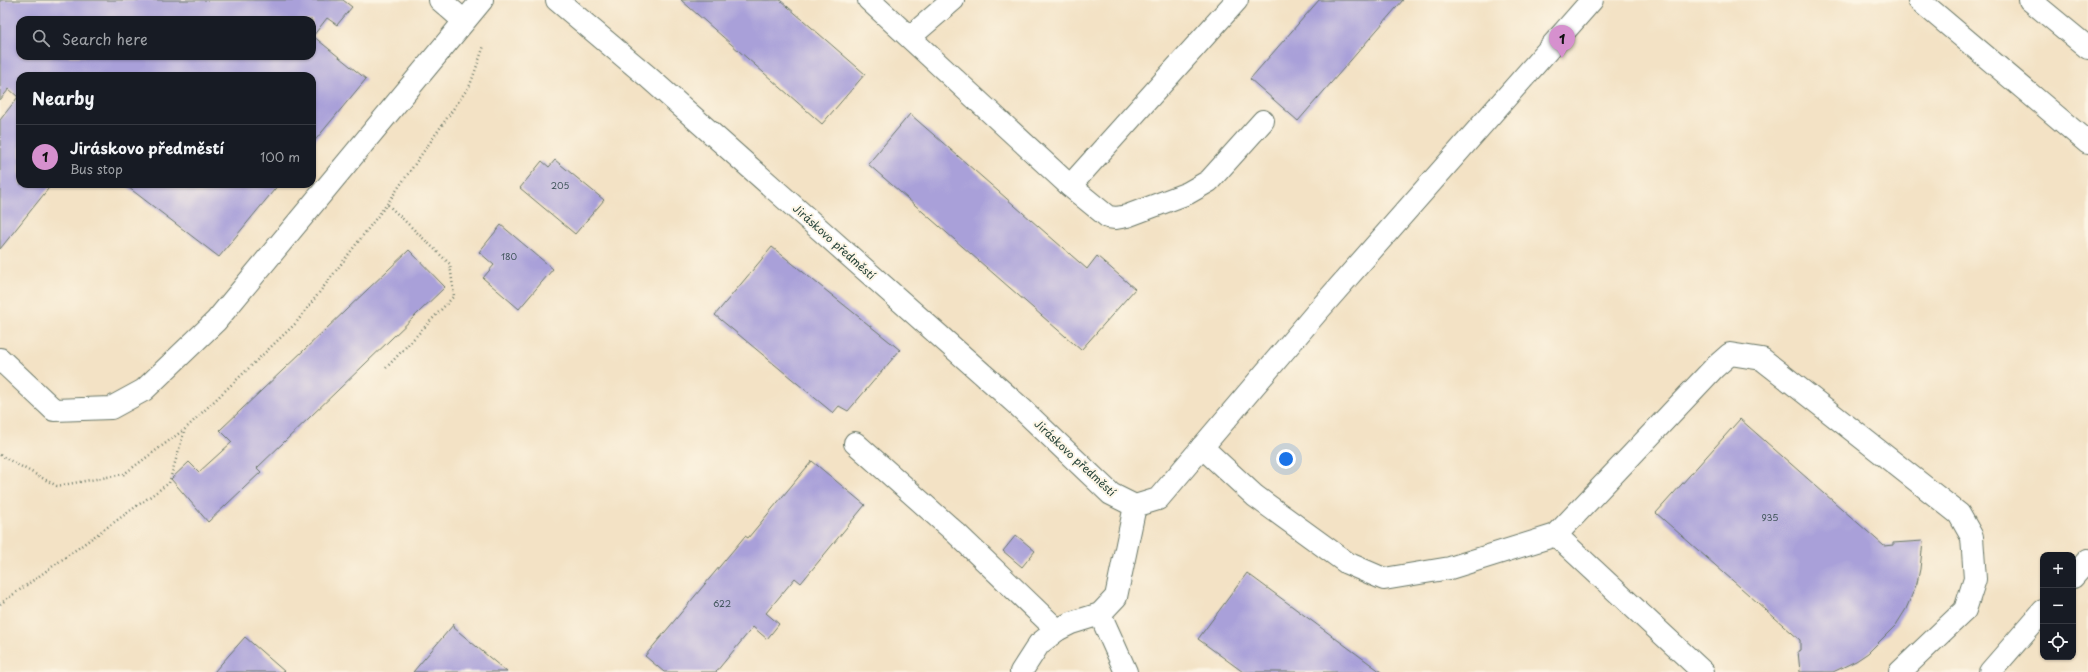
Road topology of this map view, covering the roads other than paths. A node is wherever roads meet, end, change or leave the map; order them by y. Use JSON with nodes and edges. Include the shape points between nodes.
{"nodes":[{"id":1,"x":440,"y":0,"type":"edge"},
{"id":2,"x":482,"y":0,"type":"edge"},
{"id":3,"x":558,"y":0,"type":"edge"},
{"id":4,"x":869,"y":0,"type":"edge"},
{"id":5,"x":953,"y":0,"type":"edge"},
{"id":6,"x":1236,"y":0,"type":"edge"},
{"id":7,"x":1592,"y":0,"type":"edge"},
{"id":8,"x":1919,"y":0,"type":"edge"},
{"id":9,"x":2030,"y":0,"type":"edge"},
{"id":10,"x":464,"y":21,"type":"junction"},
{"id":11,"x":910,"y":38,"type":"junction"},
{"id":12,"x":2088,"y":48,"type":"edge"},
{"id":13,"x":1262,"y":121,"type":"dead end"},
{"id":14,"x":2088,"y":143,"type":"edge"},
{"id":15,"x":1070,"y":186,"type":"junction"},
{"id":16,"x":0,"y":359,"type":"edge"},
{"id":17,"x":855,"y":442,"type":"dead end"},
{"id":18,"x":1202,"y":447,"type":"junction"},
{"id":19,"x":1135,"y":506,"type":"junction"},
{"id":20,"x":1556,"y":536,"type":"junction"},
{"id":21,"x":2088,"y":560,"type":"edge"},
{"id":22,"x":2076,"y":574,"type":"edge"},
{"id":23,"x":1100,"y":614,"type":"junction"},
{"id":24,"x":2040,"y":614,"type":"edge"},
{"id":25,"x":1057,"y":630,"type":"junction"},
{"id":26,"x":1021,"y":672,"type":"edge"},
{"id":27,"x":1126,"y":672,"type":"edge"},
{"id":28,"x":1703,"y":672,"type":"edge"},
{"id":29,"x":1900,"y":672,"type":"edge"},
{"id":30,"x":1990,"y":672,"type":"edge"}],
"edges":[{"from":1,"to":10,"type":"street"},
{"from":2,"to":10,"type":"street"},
{"from":3,"to":19,"type":"street","name":"Jiráskovo předměstí","via":[[1016,404],[1111,494]]},
{"from":4,"to":11,"type":"street"},
{"from":5,"to":11,"type":"street"},
{"from":6,"to":15,"type":"street"},
{"from":7,"to":18,"type":"street","via":[[1317,312]]},
{"from":8,"to":14,"type":"street"},
{"from":9,"to":12,"type":"street"},
{"from":10,"to":16,"type":"street","via":[[216,321],[144,390],[111,408],[54,410]]},
{"from":11,"to":15,"type":"street"},
{"from":13,"to":15,"type":"street","via":[[1209,181],[1188,193],[1128,216],[1108,217]]},
{"from":17,"to":25,"type":"street","via":[[957,534]]},
{"from":18,"to":19,"type":"street","via":[[1158,499]]},
{"from":18,"to":20,"type":"street","via":[[1255,496],[1347,563],[1384,579],[1450,568]]},
{"from":19,"to":23,"type":"street","via":[[1116,596]]},
{"from":20,"to":28,"type":"street"},
{"from":20,"to":29,"type":"street","via":[[1730,354],[1762,359],[1959,514],[1972,537],[1974,579],[1965,610]]},
{"from":21,"to":22,"type":"street"},
{"from":23,"to":25,"type":"street"},
{"from":23,"to":27,"type":"street"},
{"from":24,"to":30,"type":"street"},
{"from":25,"to":26,"type":"street","via":[[1039,644]]}]}
